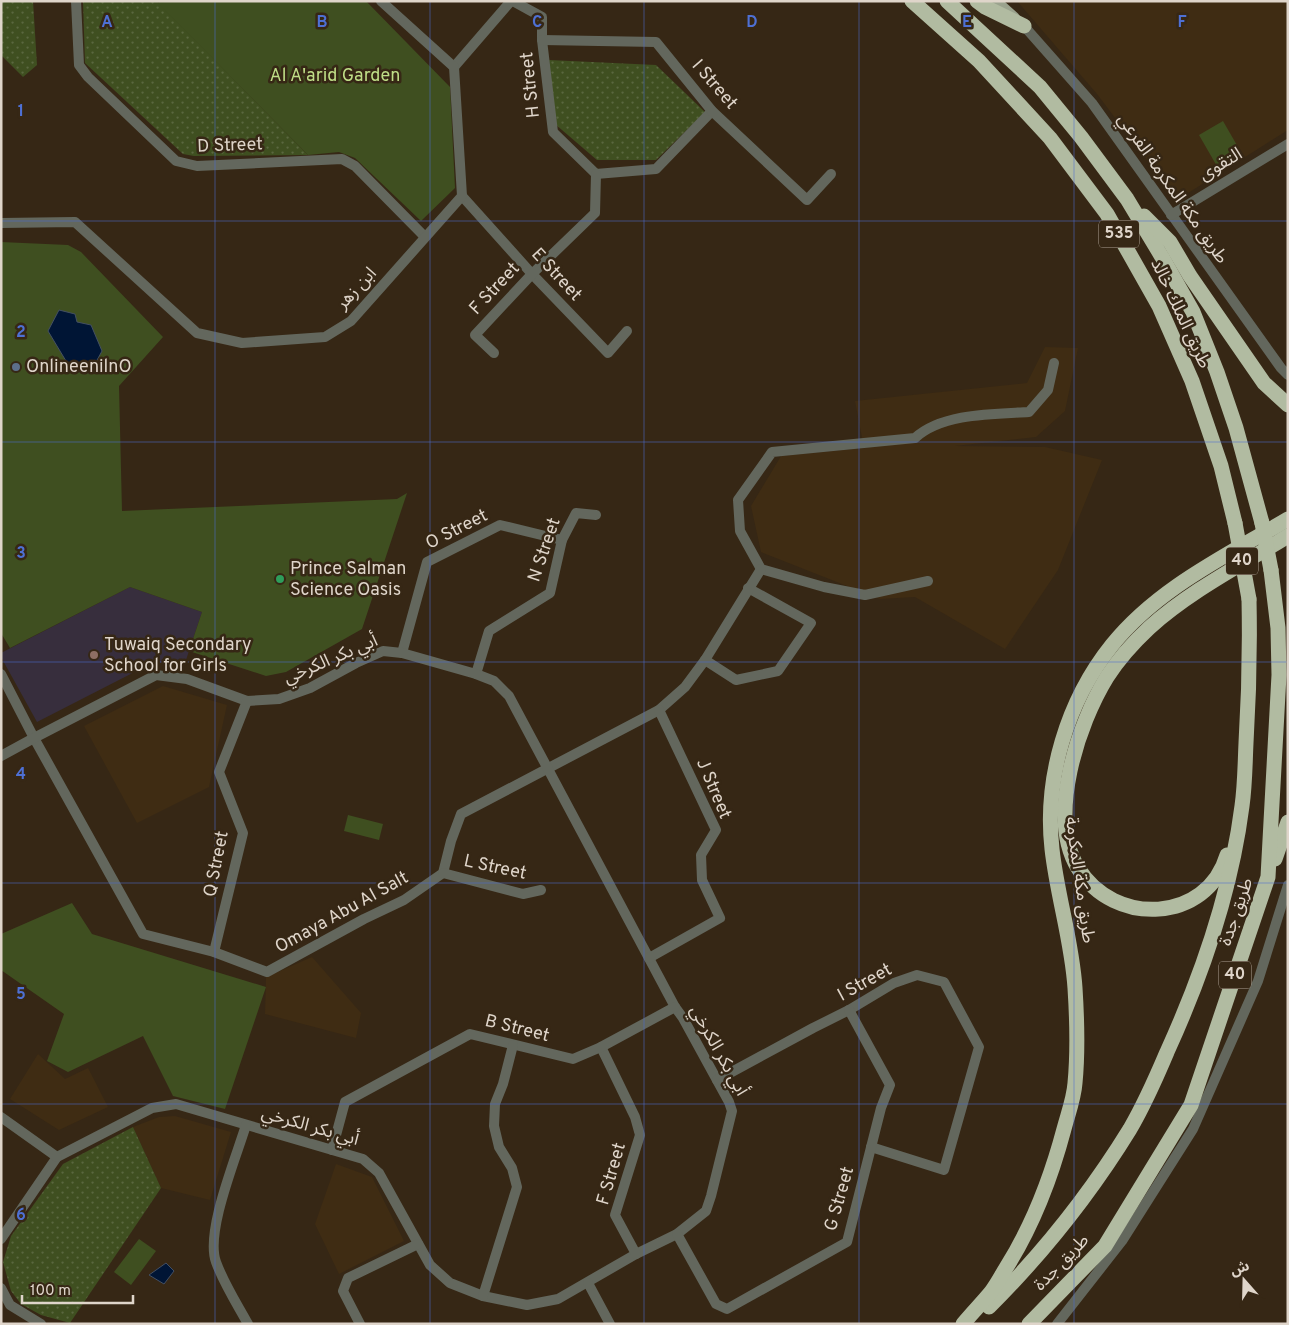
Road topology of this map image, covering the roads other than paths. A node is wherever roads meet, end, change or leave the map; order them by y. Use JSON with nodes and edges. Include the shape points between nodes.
{"nodes":[{"id":1,"x":76,"y":1,"type":"edge"},
{"id":2,"x":381,"y":1,"type":"edge"},
{"id":3,"x":512,"y":1,"type":"edge"},
{"id":4,"x":912,"y":1,"type":"edge"},
{"id":5,"x":947,"y":1,"type":"edge"},
{"id":6,"x":977,"y":1,"type":"edge"},
{"id":7,"x":995,"y":1,"type":"edge"},
{"id":8,"x":1024,"y":26,"type":"junction"},
{"id":9,"x":542,"y":40,"type":"junction"},
{"id":10,"x":454,"y":67,"type":"junction"},
{"id":11,"x":712,"y":111,"type":"junction"},
{"id":12,"x":1288,"y":144,"type":"edge"},
{"id":13,"x":596,"y":174,"type":"junction"},
{"id":14,"x":832,"y":174,"type":"dead end"},
{"id":15,"x":462,"y":196,"type":"junction"},
{"id":16,"x":1127,"y":199,"type":"junction"},
{"id":17,"x":1171,"y":215,"type":"junction"},
{"id":18,"x":1,"y":223,"type":"edge"},
{"id":19,"x":425,"y":237,"type":"junction"},
{"id":20,"x":532,"y":274,"type":"junction"},
{"id":21,"x":627,"y":331,"type":"dead end"},
{"id":22,"x":494,"y":353,"type":"dead end"},
{"id":23,"x":1054,"y":363,"type":"dead end"},
{"id":24,"x":1288,"y":375,"type":"edge"},
{"id":25,"x":1288,"y":406,"type":"edge"},
{"id":26,"x":596,"y":515,"type":"dead end"},
{"id":27,"x":1288,"y":519,"type":"edge"},
{"id":28,"x":1235,"y":523,"type":"joint"},
{"id":29,"x":1262,"y":523,"type":"joint"},
{"id":30,"x":1288,"y":536,"type":"edge"},
{"id":31,"x":562,"y":540,"type":"junction"},
{"id":32,"x":761,"y":569,"type":"junction"},
{"id":33,"x":1271,"y":570,"type":"joint"},
{"id":34,"x":928,"y":581,"type":"dead end"},
{"id":35,"x":748,"y":588,"type":"junction"},
{"id":36,"x":1250,"y":599,"type":"joint"},
{"id":37,"x":402,"y":653,"type":"junction"},
{"id":38,"x":705,"y":660,"type":"junction"},
{"id":39,"x":1,"y":674,"type":"edge"},
{"id":40,"x":476,"y":674,"type":"junction"},
{"id":41,"x":247,"y":701,"type":"junction"},
{"id":42,"x":659,"y":710,"type":"junction"},
{"id":43,"x":34,"y":738,"type":"junction"},
{"id":44,"x":1,"y":756,"type":"edge"},
{"id":45,"x":548,"y":768,"type":"junction"},
{"id":46,"x":1242,"y":805,"type":"junction"},
{"id":47,"x":1288,"y":822,"type":"edge"},
{"id":48,"x":443,"y":873,"type":"junction"},
{"id":49,"x":1268,"y":877,"type":"junction"},
{"id":50,"x":1288,"y":886,"type":"edge"},
{"id":51,"x":540,"y":890,"type":"dead end"},
{"id":52,"x":214,"y":952,"type":"junction"},
{"id":53,"x":650,"y":958,"type":"junction"},
{"id":54,"x":675,"y":1007,"type":"junction"},
{"id":55,"x":850,"y":1010,"type":"junction"},
{"id":56,"x":512,"y":1045,"type":"junction"},
{"id":57,"x":601,"y":1047,"type":"junction"},
{"id":58,"x":717,"y":1080,"type":"junction"},
{"id":59,"x":1,"y":1117,"type":"edge"},
{"id":60,"x":246,"y":1125,"type":"junction"},
{"id":61,"x":871,"y":1147,"type":"junction"},
{"id":62,"x":332,"y":1150,"type":"junction"},
{"id":63,"x":57,"y":1158,"type":"junction"},
{"id":64,"x":678,"y":1234,"type":"junction"},
{"id":65,"x":1,"y":1239,"type":"edge"},
{"id":66,"x":418,"y":1244,"type":"junction"},
{"id":67,"x":636,"y":1254,"type":"junction"},
{"id":68,"x":588,"y":1282,"type":"junction"},
{"id":69,"x":1,"y":1288,"type":"edge"},
{"id":70,"x":483,"y":1296,"type":"junction"},
{"id":71,"x":1060,"y":1320,"type":"edge"},
{"id":72,"x":41,"y":1324,"type":"edge"},
{"id":73,"x":248,"y":1324,"type":"edge"},
{"id":74,"x":360,"y":1324,"type":"edge"},
{"id":75,"x":610,"y":1324,"type":"edge"},
{"id":76,"x":963,"y":1324,"type":"edge"},
{"id":77,"x":972,"y":1324,"type":"edge"},
{"id":78,"x":1029,"y":1324,"type":"edge"}],
"edges":[{"from":1,"to":19,"type":"street","name":"D Street","via":[[78,65],[176,161],[197,166],[342,158],[355,166]]},
{"from":2,"to":10,"type":"street"},
{"from":3,"to":9,"type":"street","name":"H Street","via":[[542,17]]},
{"from":3,"to":10,"type":"street"},
{"from":4,"to":28,"type":"highway","name":"طريق الملك خالد","number":"535","via":[[980,61],[1050,138],[1106,214],[1159,306],[1192,381],[1221,466]]},
{"from":5,"to":16,"type":"highway","name":"طريق الملك خالد","number":"535","via":[[1040,87]]},
{"from":6,"to":8,"type":"highway"},
{"from":7,"to":8,"type":"main road"},
{"from":8,"to":17,"type":"street","name":"طريق مكة المكرمة الفرعي","via":[[1092,103]]},
{"from":9,"to":11,"type":"street","name":"I Street","via":[[656,42]]},
{"from":9,"to":13,"type":"street","name":"H Street","via":[[553,132]]},
{"from":10,"to":15,"type":"street"},
{"from":11,"to":13,"type":"street","via":[[656,169]]},
{"from":11,"to":14,"type":"street","name":"I Street","via":[[807,200]]},
{"from":12,"to":17,"type":"street","name":"التقوى"},
{"from":13,"to":20,"type":"street","name":"F Street","via":[[594,212]]},
{"from":15,"to":19,"type":"street","name":"ابن زهر"},
{"from":15,"to":20,"type":"street","name":"E Street"},
{"from":16,"to":25,"type":"highway","via":[[1170,242],[1264,383]]},
{"from":16,"to":29,"type":"highway","name":"طريق الملك خالد","number":"535","via":[[1193,312],[1236,428]]},
{"from":17,"to":24,"type":"street","name":"طريق مكة المكرمة الفرعي"},
{"from":18,"to":19,"type":"street","name":"ابن زهر","via":[[76,222],[197,332],[242,343],[325,337],[352,321]]},
{"from":20,"to":21,"type":"street","name":"E Street","via":[[608,353]]},
{"from":20,"to":22,"type":"street","name":"F Street","via":[[476,335]]},
{"from":23,"to":32,"type":"street","via":[[1048,390],[1029,412],[947,421],[925,429],[915,438],[772,452],[738,500],[740,531]]},
{"from":26,"to":31,"type":"street","name":"N Street","via":[[576,513]]},
{"from":27,"to":76,"type":"highway","name":"طريق مكة المكرمة","via":[[1173,588],[1142,613],[1112,645],[1089,679],[1069,719],[1056,763],[1049,809],[1052,849],[1075,986],[1075,1085],[1058,1153],[1042,1199],[1016,1252],[992,1290]]},
{"from":28,"to":36,"type":"highway","name":"طريق الملك خالد","number":"40","bridge":true},
{"from":29,"to":33,"type":"highway","name":"طريق الملك خالد","number":"40","bridge":true},
{"from":30,"to":46,"type":"highway","name":"طريق مكة المكرمة","via":[[1180,604],[1148,629],[1112,671],[1079,736],[1070,765],[1064,824],[1077,868],[1107,899],[1149,910],[1171,908],[1196,897],[1213,884],[1224,866]]},
{"from":31,"to":37,"type":"street","name":"O Street","via":[[500,524],[427,562]]},
{"from":31,"to":40,"type":"street","name":"N Street","via":[[550,593],[489,631]]},
{"from":32,"to":34,"type":"street","via":[[865,595]]},
{"from":32,"to":35,"type":"street"},
{"from":33,"to":49,"type":"highway","name":"طريق جدة","number":"40","via":[[1278,628],[1279,676]]},
{"from":35,"to":38,"type":"street"},
{"from":35,"to":38,"type":"street","via":[[811,622],[778,671],[736,680]]},
{"from":36,"to":46,"type":"highway","name":"طريق جدة","number":"40","via":[[1250,679]]},
{"from":37,"to":40,"type":"street","name":"أبي بكر الكرخي"},
{"from":37,"to":41,"type":"street","name":"أبي بكر الكرخي","via":[[383,651],[310,688],[279,699]]},
{"from":38,"to":42,"type":"street","via":[[685,687]]},
{"from":39,"to":43,"type":"street","name":"Omaya Abu Al Salt"},
{"from":40,"to":45,"type":"street","name":"أبي بكر الكرخي","via":[[494,681],[509,696]]},
{"from":41,"to":43,"type":"street","name":"أبي بكر الكرخي","via":[[187,679],[156,675]]},
{"from":41,"to":52,"type":"street","name":"Q Street","via":[[219,772],[243,833]]},
{"from":42,"to":45,"type":"street"},
{"from":42,"to":53,"type":"street","name":"J Street","via":[[716,830],[701,855],[702,880],[720,918]]},
{"from":43,"to":44,"type":"street","name":"أبي بكر الكرخي"},
{"from":43,"to":52,"type":"street","name":"Omaya Abu Al Salt","via":[[143,934]]},
{"from":45,"to":48,"type":"street","via":[[461,814],[450,841]]},
{"from":45,"to":53,"type":"street","name":"أبي بكر الكرخي"},
{"from":46,"to":77,"type":"highway","name":"طريق جدة","number":"40","via":[[1214,934],[1188,1006],[1131,1128],[1056,1233]]},
{"from":47,"to":49,"type":"highway"},
{"from":48,"to":51,"type":"street","name":"L Street","via":[[523,894]]},
{"from":48,"to":52,"type":"street","name":"Omaya Abu Al Salt","via":[[404,900],[267,972]]},
{"from":49,"to":78,"type":"highway","name":"طريق جدة","number":"40","via":[[1191,1106],[1105,1246]]},
{"from":50,"to":71,"type":"street","via":[[1258,981],[1193,1129],[1122,1241]]},
{"from":53,"to":54,"type":"street","name":"أبي بكر الكرخي"},
{"from":54,"to":57,"type":"street","name":"B Street"},
{"from":54,"to":58,"type":"street","name":"أبي بكر الكرخي"},
{"from":55,"to":58,"type":"street","name":"I Street"},
{"from":55,"to":61,"type":"street","name":"G Street","via":[[890,1085]]},
{"from":55,"to":61,"type":"street","name":"I Street","via":[[894,983],[917,975],[944,982],[979,1046],[944,1170]]},
{"from":56,"to":57,"type":"street","name":"B Street","via":[[573,1059]]},
{"from":56,"to":62,"type":"street","name":"B Street","via":[[470,1034],[345,1102]]},
{"from":56,"to":70,"type":"street","via":[[495,1104],[494,1126],[499,1147],[512,1168],[517,1187]]},
{"from":57,"to":67,"type":"street","name":"F Street","via":[[635,1117],[640,1135],[615,1216]]},
{"from":58,"to":64,"type":"street","name":"أبي بكر الكرخي","via":[[732,1111],[711,1196],[706,1211]]},
{"from":59,"to":63,"type":"street"},
{"from":60,"to":62,"type":"street","name":"أبي بكر الكرخي"},
{"from":60,"to":63,"type":"street","name":"أبي بكر الكرخي","via":[[176,1104],[162,1105]]},
{"from":60,"to":73,"type":"street","via":[[215,1223],[213,1242],[216,1261]]},
{"from":61,"to":64,"type":"street","name":"G Street","via":[[847,1242],[727,1309],[716,1304]]},
{"from":62,"to":66,"type":"street","name":"أبي بكر الكرخي","via":[[363,1159],[379,1173]]},
{"from":63,"to":65,"type":"street","name":"أبي بكر الكرخي"},
{"from":64,"to":67,"type":"street","name":"أبي بكر الكرخي"},
{"from":66,"to":70,"type":"street","name":"أبي بكر الكرخي","via":[[430,1265],[450,1283]]},
{"from":66,"to":74,"type":"street","via":[[348,1278],[343,1291]]},
{"from":67,"to":68,"type":"street","name":"أبي بكر الكرخي"},
{"from":68,"to":70,"type":"street","name":"أبي بكر الكرخي","via":[[558,1299],[527,1305]]},
{"from":68,"to":75,"type":"street"},
{"from":69,"to":72,"type":"street","via":[[10,1305]]}]}
